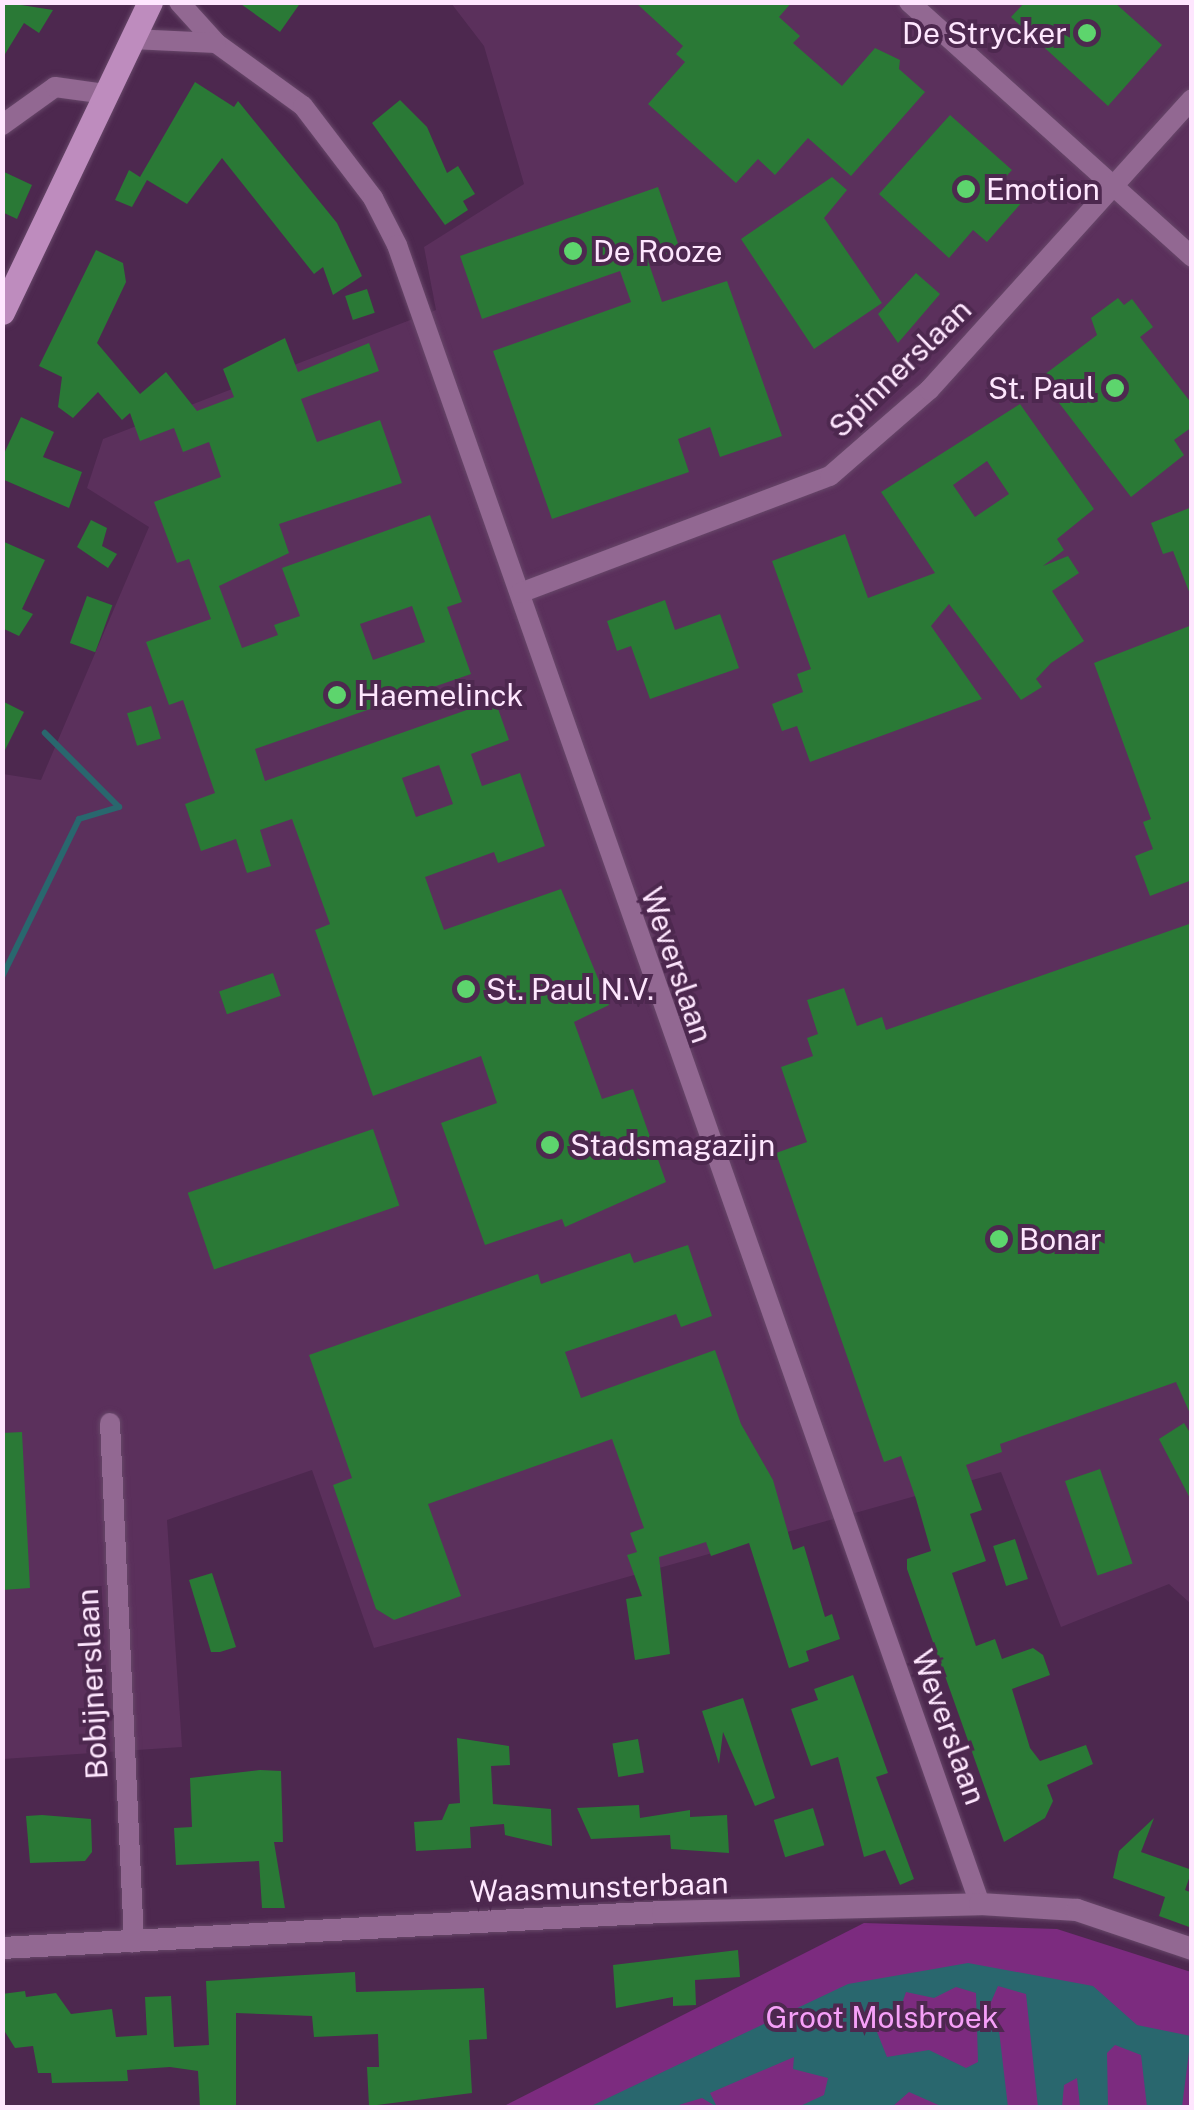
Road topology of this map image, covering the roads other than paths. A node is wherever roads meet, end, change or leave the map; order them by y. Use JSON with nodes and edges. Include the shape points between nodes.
{"nodes":[{"id":1,"x":150,"y":2,"type":"edge"},
{"id":2,"x":179,"y":2,"type":"edge"},
{"id":3,"x":909,"y":2,"type":"edge"},
{"id":4,"x":132,"y":39,"type":"junction"},
{"id":5,"x":216,"y":43,"type":"junction"},
{"id":6,"x":105,"y":94,"type":"junction"},
{"id":7,"x":1192,"y":99,"type":"edge"},
{"id":8,"x":2,"y":125,"type":"edge"},
{"id":9,"x":1113,"y":188,"type":"junction"},
{"id":10,"x":1192,"y":257,"type":"edge"},
{"id":11,"x":2,"y":312,"type":"edge"},
{"id":12,"x":520,"y":593,"type":"junction"},
{"id":13,"x":110,"y":1423,"type":"dead end"},
{"id":14,"x":980,"y":1904,"type":"junction"},
{"id":15,"x":134,"y":1942,"type":"junction"},
{"id":16,"x":2,"y":1948,"type":"edge"},
{"id":17,"x":1192,"y":1950,"type":"edge"}],
"edges":[{"from":1,"to":4,"type":"main road"},
{"from":2,"to":5,"type":"street","name":"Weverslaan"},
{"from":3,"to":9,"type":"street"},
{"from":4,"to":5,"type":"street"},
{"from":4,"to":6,"type":"main road"},
{"from":5,"to":12,"type":"street","name":"Weverslaan","via":[[303,106],[373,198]]},
{"from":6,"to":8,"type":"street","via":[[54,87]]},
{"from":6,"to":11,"type":"main road"},
{"from":7,"to":9,"type":"street","name":"Spinnerslaan"},
{"from":9,"to":10,"type":"street"},
{"from":9,"to":12,"type":"street","name":"Spinnerslaan","via":[[930,390],[830,476]]},
{"from":12,"to":14,"type":"street","name":"Weverslaan","via":[[661,1014]]},
{"from":13,"to":15,"type":"street","name":"Bobijnerslaan"},
{"from":14,"to":15,"type":"street","name":"Waasmunsterbaan"},
{"from":14,"to":17,"type":"street","name":"Waasmunsterbaan","via":[[1077,1910]]},
{"from":15,"to":16,"type":"street","name":"Waasmunsterbaan"}]}
